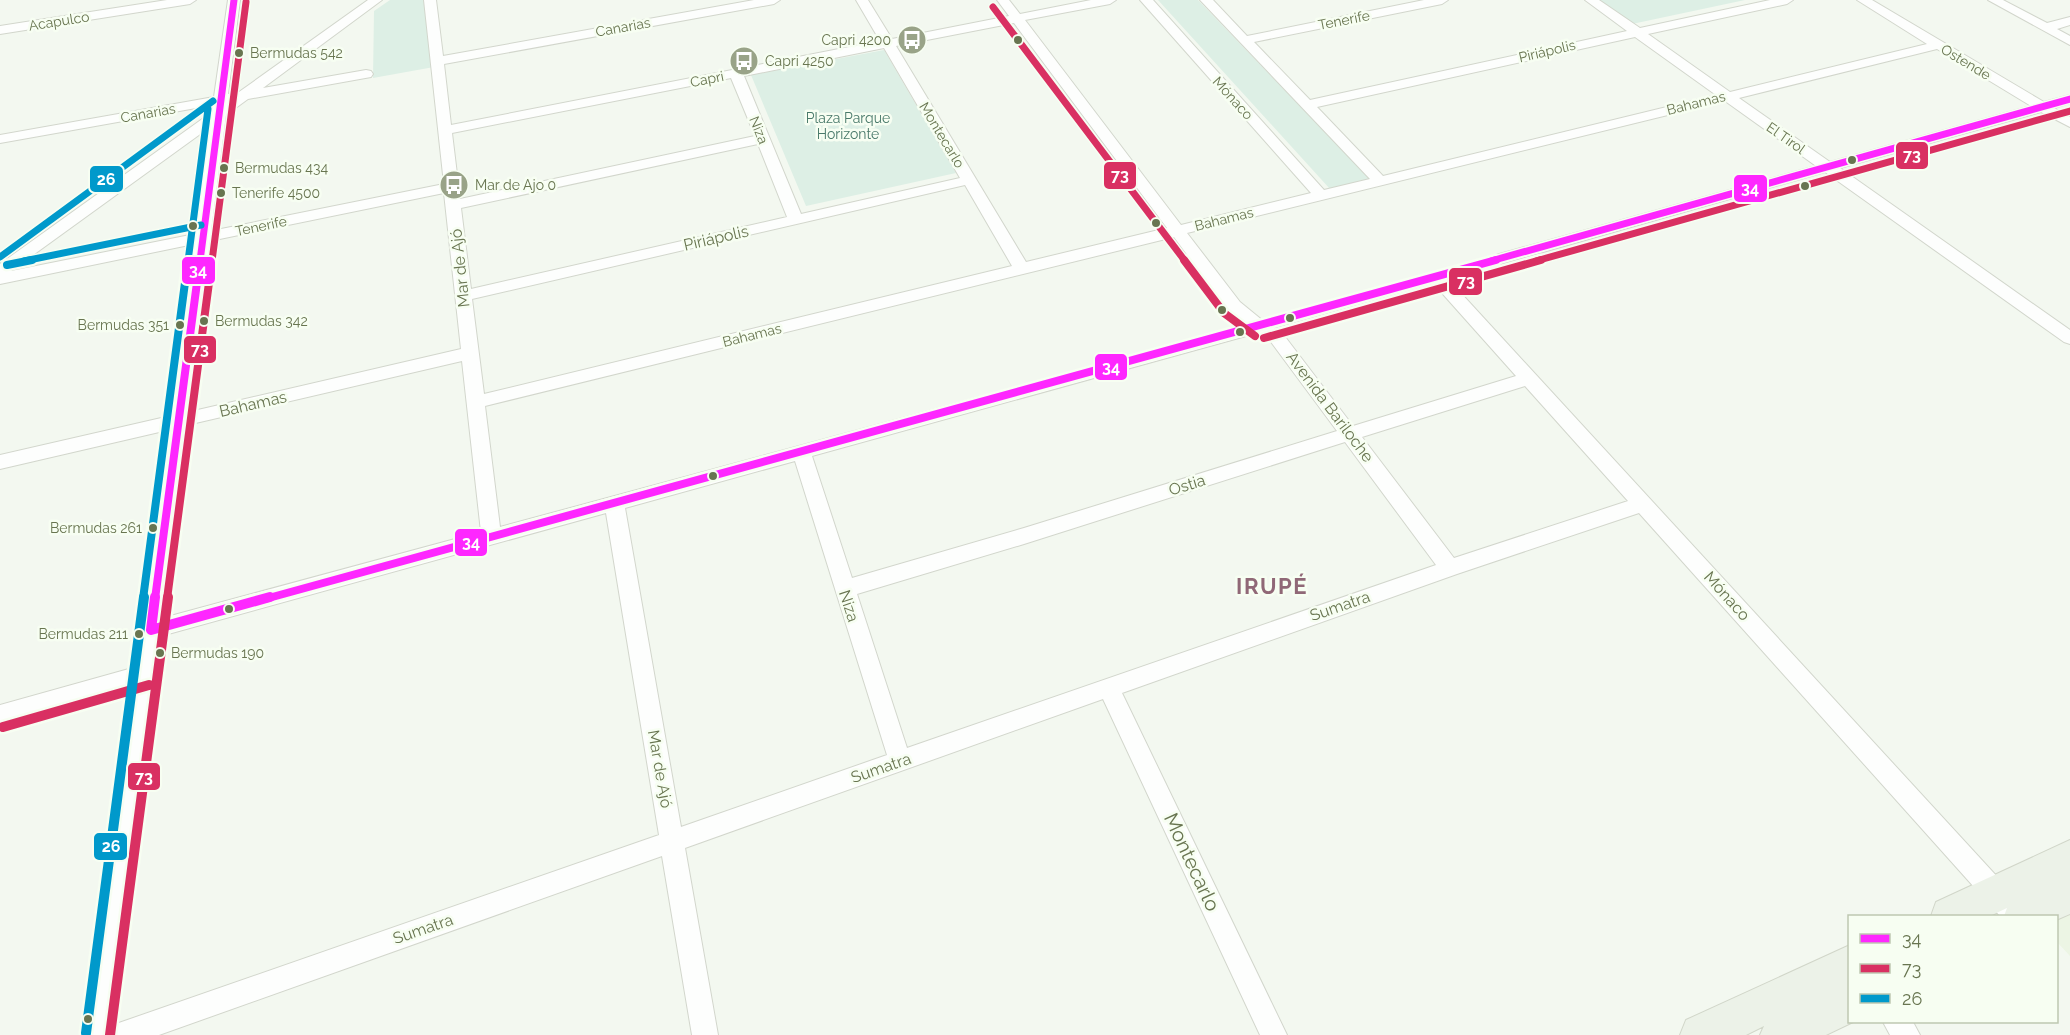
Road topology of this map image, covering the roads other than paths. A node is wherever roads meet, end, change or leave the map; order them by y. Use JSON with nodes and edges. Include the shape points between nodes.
{"nodes":[{"id":1,"x":190,"y":0,"type":"edge"},
{"id":2,"x":234,"y":0,"type":"edge"},
{"id":3,"x":376,"y":0,"type":"edge"},
{"id":4,"x":432,"y":0,"type":"edge"},
{"id":5,"x":774,"y":0,"type":"edge"},
{"id":6,"x":862,"y":0,"type":"edge"},
{"id":7,"x":1003,"y":0,"type":"edge"},
{"id":8,"x":1110,"y":0,"type":"edge"},
{"id":9,"x":1146,"y":0,"type":"edge"},
{"id":10,"x":1206,"y":0,"type":"edge"},
{"id":11,"x":1442,"y":0,"type":"edge"},
{"id":12,"x":1591,"y":0,"type":"edge"},
{"id":13,"x":1787,"y":0,"type":"edge"},
{"id":14,"x":1863,"y":0,"type":"edge"},
{"id":15,"x":1994,"y":0,"type":"edge"},
{"id":16,"x":1017,"y":18,"type":"junction"},
{"id":17,"x":2070,"y":21,"type":"edge"},
{"id":18,"x":2045,"y":28,"type":"junction"},
{"id":19,"x":0,"y":30,"type":"edge"},
{"id":20,"x":1635,"y":31,"type":"junction"},
{"id":21,"x":1245,"y":40,"type":"junction"},
{"id":22,"x":2070,"y":41,"type":"edge"},
{"id":23,"x":888,"y":44,"type":"junction"},
{"id":24,"x":1938,"y":45,"type":"junction"},
{"id":25,"x":437,"y":61,"type":"junction"},
{"id":26,"x":736,"y":73,"type":"junction"},
{"id":27,"x":366,"y":74,"type":"dead end"},
{"id":28,"x":241,"y":96,"type":"junction"},
{"id":29,"x":1726,"y":96,"type":"junction"},
{"id":30,"x":2070,"y":99,"type":"edge"},
{"id":31,"x":220,"y":105,"type":"junction"},
{"id":32,"x":1308,"y":105,"type":"junction"},
{"id":33,"x":2041,"y":106,"type":"junction"},
{"id":34,"x":2070,"y":123,"type":"edge"},
{"id":35,"x":445,"y":130,"type":"junction"},
{"id":36,"x":0,"y":139,"type":"edge"},
{"id":37,"x":763,"y":139,"type":"junction"},
{"id":38,"x":1828,"y":168,"type":"junction"},
{"id":39,"x":969,"y":180,"type":"junction"},
{"id":40,"x":1380,"y":181,"type":"junction"},
{"id":41,"x":451,"y":187,"type":"junction"},
{"id":42,"x":1320,"y":195,"type":"junction"},
{"id":43,"x":453,"y":205,"type":"junction"},
{"id":44,"x":796,"y":220,"type":"junction"},
{"id":45,"x":1178,"y":231,"type":"junction"},
{"id":46,"x":203,"y":237,"type":"junction"},
{"id":47,"x":1022,"y":269,"type":"junction"},
{"id":48,"x":0,"y":272,"type":"edge"},
{"id":49,"x":1437,"y":277,"type":"junction"},
{"id":50,"x":0,"y":279,"type":"edge"},
{"id":51,"x":463,"y":296,"type":"junction"},
{"id":52,"x":1261,"y":326,"type":"junction"},
{"id":53,"x":2070,"y":338,"type":"edge"},
{"id":54,"x":470,"y":353,"type":"junction"},
{"id":55,"x":1529,"y":378,"type":"junction"},
{"id":56,"x":475,"y":402,"type":"junction"},
{"id":57,"x":179,"y":421,"type":"junction"},
{"id":58,"x":1351,"y":434,"type":"junction"},
{"id":59,"x":801,"y":451,"type":"junction"},
{"id":60,"x":0,"y":462,"type":"edge"},
{"id":61,"x":614,"y":502,"type":"junction"},
{"id":62,"x":1643,"y":504,"type":"junction"},
{"id":63,"x":491,"y":536,"type":"junction"},
{"id":64,"x":1450,"y":568,"type":"junction"},
{"id":65,"x":844,"y":589,"type":"junction"},
{"id":66,"x":152,"y":630,"type":"junction"},
{"id":67,"x":146,"y":673,"type":"junction"},
{"id":68,"x":1109,"y":688,"type":"junction"},
{"id":69,"x":0,"y":715,"type":"edge"},
{"id":70,"x":900,"y":761,"type":"junction"},
{"id":71,"x":673,"y":841,"type":"junction"},
{"id":72,"x":2070,"y":858,"type":"edge"},
{"id":73,"x":2070,"y":894,"type":"edge"},
{"id":74,"x":2011,"y":909,"type":"edge"},
{"id":75,"x":1959,"y":915,"type":"edge"},
{"id":76,"x":1848,"y":966,"type":"edge"},
{"id":77,"x":1848,"y":1003,"type":"edge"},
{"id":78,"x":1897,"y":1023,"type":"edge"},
{"id":79,"x":98,"y":1035,"type":"edge"},
{"id":80,"x":121,"y":1035,"type":"edge"},
{"id":81,"x":705,"y":1035,"type":"edge"},
{"id":82,"x":1275,"y":1035,"type":"edge"},
{"id":83,"x":1701,"y":1035,"type":"edge"},
{"id":84,"x":1781,"y":1035,"type":"edge"},
{"id":85,"x":1906,"y":1035,"type":"edge"}],
"edges":[{"from":1,"to":19,"type":"street","name":"Acapulco"},
{"from":2,"to":31,"type":"street"},
{"from":3,"to":28,"type":"street"},
{"from":4,"to":25,"type":"street","name":"Mar de Ajó"},
{"from":5,"to":25,"type":"street","name":"Canarias"},
{"from":6,"to":23,"type":"street","name":"Montecarlo"},
{"from":7,"to":16,"type":"street","name":"Avenida Bariloche"},
{"from":8,"to":16,"type":"street","name":"Capri"},
{"from":9,"to":42,"type":"street","name":"Mónaco"},
{"from":10,"to":21,"type":"street"},
{"from":11,"to":21,"type":"street","name":"Tenerife"},
{"from":12,"to":20,"type":"street","name":"El Tirol"},
{"from":13,"to":20,"type":"street","name":"Piriápolis"},
{"from":14,"to":24,"type":"street","name":"Ostende"},
{"from":15,"to":18,"type":"street"},
{"from":16,"to":23,"type":"street","name":"Capri"},
{"from":16,"to":45,"type":"street","name":"Avenida Bariloche"},
{"from":17,"to":18,"type":"street"},
{"from":18,"to":22,"type":"street"},
{"from":20,"to":29,"type":"street","name":"El Tirol"},
{"from":20,"to":32,"type":"street","name":"Piriápolis"},
{"from":21,"to":32,"type":"street"},
{"from":23,"to":26,"type":"street","name":"Capri"},
{"from":23,"to":39,"type":"street","name":"Montecarlo"},
{"from":24,"to":29,"type":"street","name":"Bahamas"},
{"from":24,"to":33,"type":"street","name":"Ostende"},
{"from":25,"to":35,"type":"street","name":"Mar de Ajó"},
{"from":26,"to":35,"type":"street","name":"Capri"},
{"from":26,"to":37,"type":"street","name":"Niza"},
{"from":27,"to":28,"type":"street","name":"Canarias"},
{"from":28,"to":31,"type":"street","name":"Canarias"},
{"from":29,"to":38,"type":"street","name":"El Tirol"},
{"from":29,"to":40,"type":"street","name":"Bahamas"},
{"from":30,"to":33,"type":"street"},
{"from":31,"to":36,"type":"street","name":"Canarias"},
{"from":31,"to":46,"type":"street"},
{"from":31,"to":48,"type":"street"},
{"from":32,"to":40,"type":"street"},
{"from":33,"to":34,"type":"street","name":"Ostende"},
{"from":33,"to":38,"type":"street"},
{"from":35,"to":41,"type":"street","name":"Mar de Ajó"},
{"from":37,"to":43,"type":"street"},
{"from":37,"to":44,"type":"street","name":"Niza"},
{"from":38,"to":49,"type":"street"},
{"from":38,"to":53,"type":"street","name":"El Tirol"},
{"from":39,"to":44,"type":"street","name":"Piriápolis"},
{"from":39,"to":47,"type":"street","name":"Montecarlo"},
{"from":40,"to":42,"type":"street","name":"Bahamas"},
{"from":41,"to":43,"type":"street","name":"Mar de Ajó"},
{"from":41,"to":46,"type":"street","name":"Tenerife"},
{"from":42,"to":45,"type":"street","name":"Bahamas"},
{"from":43,"to":51,"type":"street","name":"Mar de Ajó"},
{"from":44,"to":51,"type":"street","name":"Piriápolis"},
{"from":45,"to":47,"type":"street","name":"Bahamas"},
{"from":45,"to":52,"type":"street","name":"Avenida Bariloche","via":[[1234,306]]},
{"from":46,"to":50,"type":"street","name":"Tenerife"},
{"from":46,"to":57,"type":"street"},
{"from":47,"to":56,"type":"street","name":"Bahamas"},
{"from":49,"to":52,"type":"street"},
{"from":49,"to":55,"type":"street","name":"Mónaco"},
{"from":51,"to":54,"type":"street","name":"Mar de Ajó"},
{"from":52,"to":58,"type":"street","name":"Avenida Bariloche","via":[[1277,338]]},
{"from":52,"to":59,"type":"street"},
{"from":54,"to":56,"type":"street","name":"Mar de Ajó"},
{"from":54,"to":57,"type":"street","name":"Bahamas"},
{"from":55,"to":58,"type":"street","name":"Ostia"},
{"from":55,"to":62,"type":"street","name":"Mónaco"},
{"from":56,"to":63,"type":"street","name":"Mar de Ajó"},
{"from":57,"to":60,"type":"street","name":"Bahamas"},
{"from":57,"to":66,"type":"street"},
{"from":58,"to":64,"type":"street","name":"Avenida Bariloche"},
{"from":58,"to":65,"type":"street","name":"Ostia"},
{"from":59,"to":61,"type":"street"},
{"from":59,"to":65,"type":"street","name":"Niza"},
{"from":61,"to":63,"type":"street"},
{"from":61,"to":71,"type":"street","name":"Mar de Ajó"},
{"from":62,"to":64,"type":"street","name":"Sumatra"},
{"from":62,"to":74,"type":"street","name":"Mónaco"},
{"from":63,"to":66,"type":"street"},
{"from":64,"to":68,"type":"street","name":"Sumatra"},
{"from":65,"to":70,"type":"street","name":"Niza"},
{"from":66,"to":67,"type":"street"},
{"from":67,"to":69,"type":"street"},
{"from":67,"to":79,"type":"street"},
{"from":68,"to":70,"type":"street","name":"Sumatra"},
{"from":68,"to":82,"type":"street","name":"Montecarlo"},
{"from":70,"to":71,"type":"street","name":"Sumatra"},
{"from":71,"to":80,"type":"street","name":"Sumatra"},
{"from":71,"to":81,"type":"street","name":"Mar de Ajó"},
{"from":72,"to":74,"type":"main road"},
{"from":73,"to":74,"type":"main road"},
{"from":74,"to":75,"type":"main road"},
{"from":76,"to":83,"type":"main road"},
{"from":77,"to":84,"type":"main road"},
{"from":78,"to":85,"type":"street"}]}
